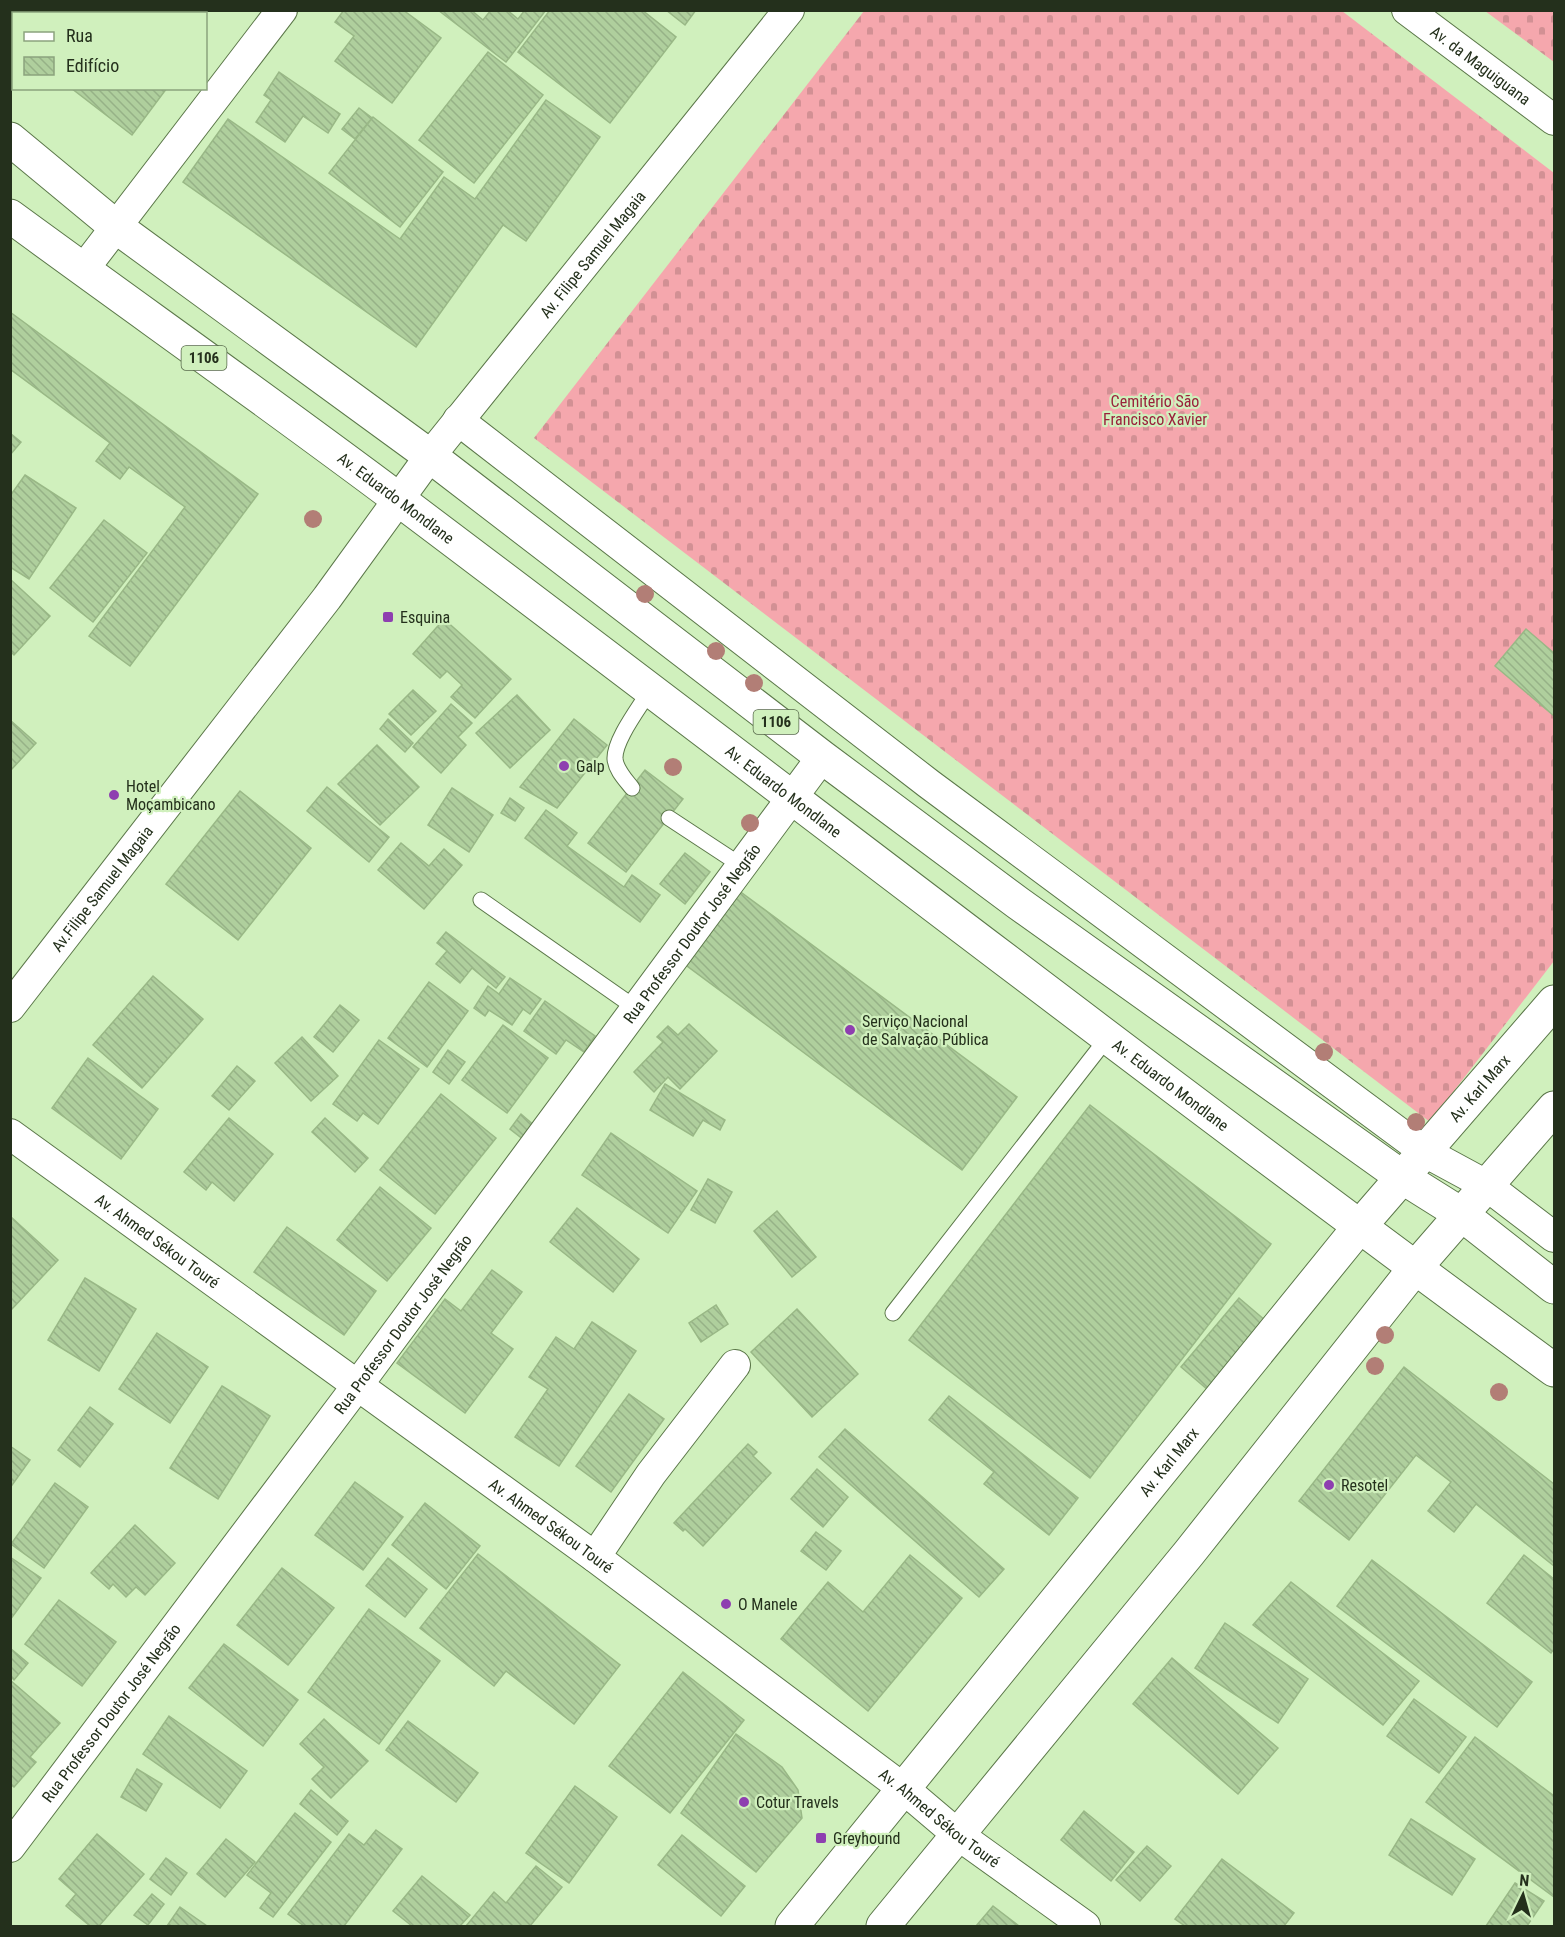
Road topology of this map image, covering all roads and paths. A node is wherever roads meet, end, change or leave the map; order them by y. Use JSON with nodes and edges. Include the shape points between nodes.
{"nodes":[{"id":1,"x":282,"y":10,"type":"edge"},
{"id":2,"x":789,"y":10,"type":"edge"},
{"id":3,"x":1407,"y":10,"type":"edge"},
{"id":4,"x":1554,"y":120,"type":"edge"},
{"id":5,"x":10,"y":139,"type":"edge"},
{"id":6,"x":10,"y":216,"type":"edge"},
{"id":7,"x":115,"y":226,"type":"junction"},
{"id":8,"x":83,"y":270,"type":"junction"},
{"id":9,"x":459,"y":420,"type":"junction"},
{"id":10,"x":430,"y":456,"type":"junction"},
{"id":11,"x":398,"y":499,"type":"junction"},
{"id":12,"x":650,"y":690,"type":"junction"},
{"id":13,"x":822,"y":757,"type":"junction"},
{"id":14,"x":632,"y":788,"type":"dead end"},
{"id":15,"x":792,"y":799,"type":"junction"},
{"id":16,"x":669,"y":818,"type":"dead end"},
{"id":17,"x":742,"y":866,"type":"junction"},
{"id":18,"x":481,"y":900,"type":"dead end"},
{"id":19,"x":1554,"y":1002,"type":"edge"},
{"id":20,"x":10,"y":1007,"type":"edge"},
{"id":21,"x":637,"y":1009,"type":"junction"},
{"id":22,"x":1108,"y":1037,"type":"junction"},
{"id":23,"x":1554,"y":1108,"type":"edge"},
{"id":24,"x":10,"y":1134,"type":"edge"},
{"id":25,"x":1425,"y":1152,"type":"junction"},
{"id":26,"x":1402,"y":1177,"type":"junction"},
{"id":27,"x":1486,"y":1185,"type":"junction"},
{"id":28,"x":1461,"y":1214,"type":"junction"},
{"id":29,"x":1360,"y":1226,"type":"junction"},
{"id":30,"x":1554,"y":1237,"type":"edge"},
{"id":31,"x":1415,"y":1268,"type":"junction"},
{"id":32,"x":1554,"y":1287,"type":"edge"},
{"id":33,"x":893,"y":1313,"type":"dead end"},
{"id":34,"x":735,"y":1365,"type":"dead end"},
{"id":35,"x":1554,"y":1370,"type":"edge"},
{"id":36,"x":357,"y":1386,"type":"junction"},
{"id":37,"x":594,"y":1557,"type":"junction"},
{"id":38,"x":904,"y":1790,"type":"junction"},
{"id":39,"x":957,"y":1834,"type":"junction"},
{"id":40,"x":10,"y":1847,"type":"edge"},
{"id":41,"x":792,"y":1926,"type":"edge"},
{"id":42,"x":883,"y":1926,"type":"edge"},
{"id":43,"x":1085,"y":1926,"type":"edge"}],
"edges":[{"from":1,"to":7,"type":"street"},
{"from":2,"to":9,"type":"street","name":"Av. Filipe Samuel Magaia"},
{"from":3,"to":4,"type":"street","name":"Av. da Maguiguana"},
{"from":5,"to":7,"type":"main road","number":"1106"},
{"from":6,"to":8,"type":"main road","name":"Av. Eduardo Mondlane","number":"1106"},
{"from":7,"to":8,"type":"street"},
{"from":7,"to":10,"type":"main road","number":"1106"},
{"from":8,"to":11,"type":"main road","name":"Av. Eduardo Mondlane","number":"1106"},
{"from":9,"to":10,"type":"street","name":"Av. Filipe Samuel Magaia"},
{"from":9,"to":25,"type":"street","via":[[929,784]]},
{"from":10,"to":11,"type":"street","name":"Av. Filipe Samuel Magaia"},
{"from":10,"to":13,"type":"main road","number":"1106"},
{"from":11,"to":12,"type":"main road","name":"Av. Eduardo Mondlane","number":"1106"},
{"from":11,"to":20,"type":"street","name":"Av.Filipe Samuel Magaia","via":[[327,598]]},
{"from":12,"to":14,"type":"lane","via":[[617,745],[615,758],[619,770]]},
{"from":12,"to":15,"type":"main road","name":"Av. Eduardo Mondlane","number":"1106"},
{"from":13,"to":15,"type":"street","name":"Rua Professor Doutor José Negrão"},
{"from":13,"to":26,"type":"main road","number":"1106","via":[[1018,903]]},
{"from":15,"to":17,"type":"street","name":"Rua Professor Doutor José Negrão"},
{"from":15,"to":22,"type":"main road","name":"Av. Eduardo Mondlane","number":"1106"},
{"from":16,"to":17,"type":"lane"},
{"from":17,"to":21,"type":"street","name":"Rua Professor Doutor José Negrão"},
{"from":18,"to":21,"type":"lane"},
{"from":19,"to":25,"type":"main road","name":"Av. Karl Marx"},
{"from":21,"to":36,"type":"street","name":"Rua Professor Doutor José Negrão"},
{"from":22,"to":29,"type":"main road","name":"Av. Eduardo Mondlane","number":"1106"},
{"from":22,"to":33,"type":"lane"},
{"from":23,"to":27,"type":"main road"},
{"from":24,"to":36,"type":"street","name":"Av. Ahmed Sékou Touré"},
{"from":25,"to":26,"type":"main road","name":"Av. Karl Marx"},
{"from":25,"to":27,"type":"street"},
{"from":26,"to":28,"type":"main road","number":"1106"},
{"from":26,"to":29,"type":"main road","name":"Av. Karl Marx"},
{"from":27,"to":28,"type":"main road"},
{"from":27,"to":30,"type":"street"},
{"from":28,"to":31,"type":"main road"},
{"from":28,"to":32,"type":"main road","number":"1106"},
{"from":29,"to":31,"type":"main road","name":"Av. Eduardo Mondlane","number":"1106"},
{"from":29,"to":38,"type":"main road","name":"Av. Karl Marx"},
{"from":31,"to":35,"type":"main road","name":"Av. Eduardo Mondlane","number":"1106"},
{"from":31,"to":39,"type":"main road","via":[[1181,1562]]},
{"from":34,"to":37,"type":"street","via":[[651,1474]]},
{"from":36,"to":37,"type":"street","name":"Av. Ahmed Sékou Touré"},
{"from":36,"to":40,"type":"street","name":"Rua Professor Doutor José Negrão"},
{"from":37,"to":38,"type":"street","name":"Av. Ahmed Sékou Touré"},
{"from":38,"to":39,"type":"street","name":"Av. Ahmed Sékou Touré"},
{"from":38,"to":41,"type":"main road","name":"Av. Karl Marx"},
{"from":39,"to":42,"type":"main road"},
{"from":39,"to":43,"type":"street","name":"Av. Ahmed Sékou Touré"}]}
